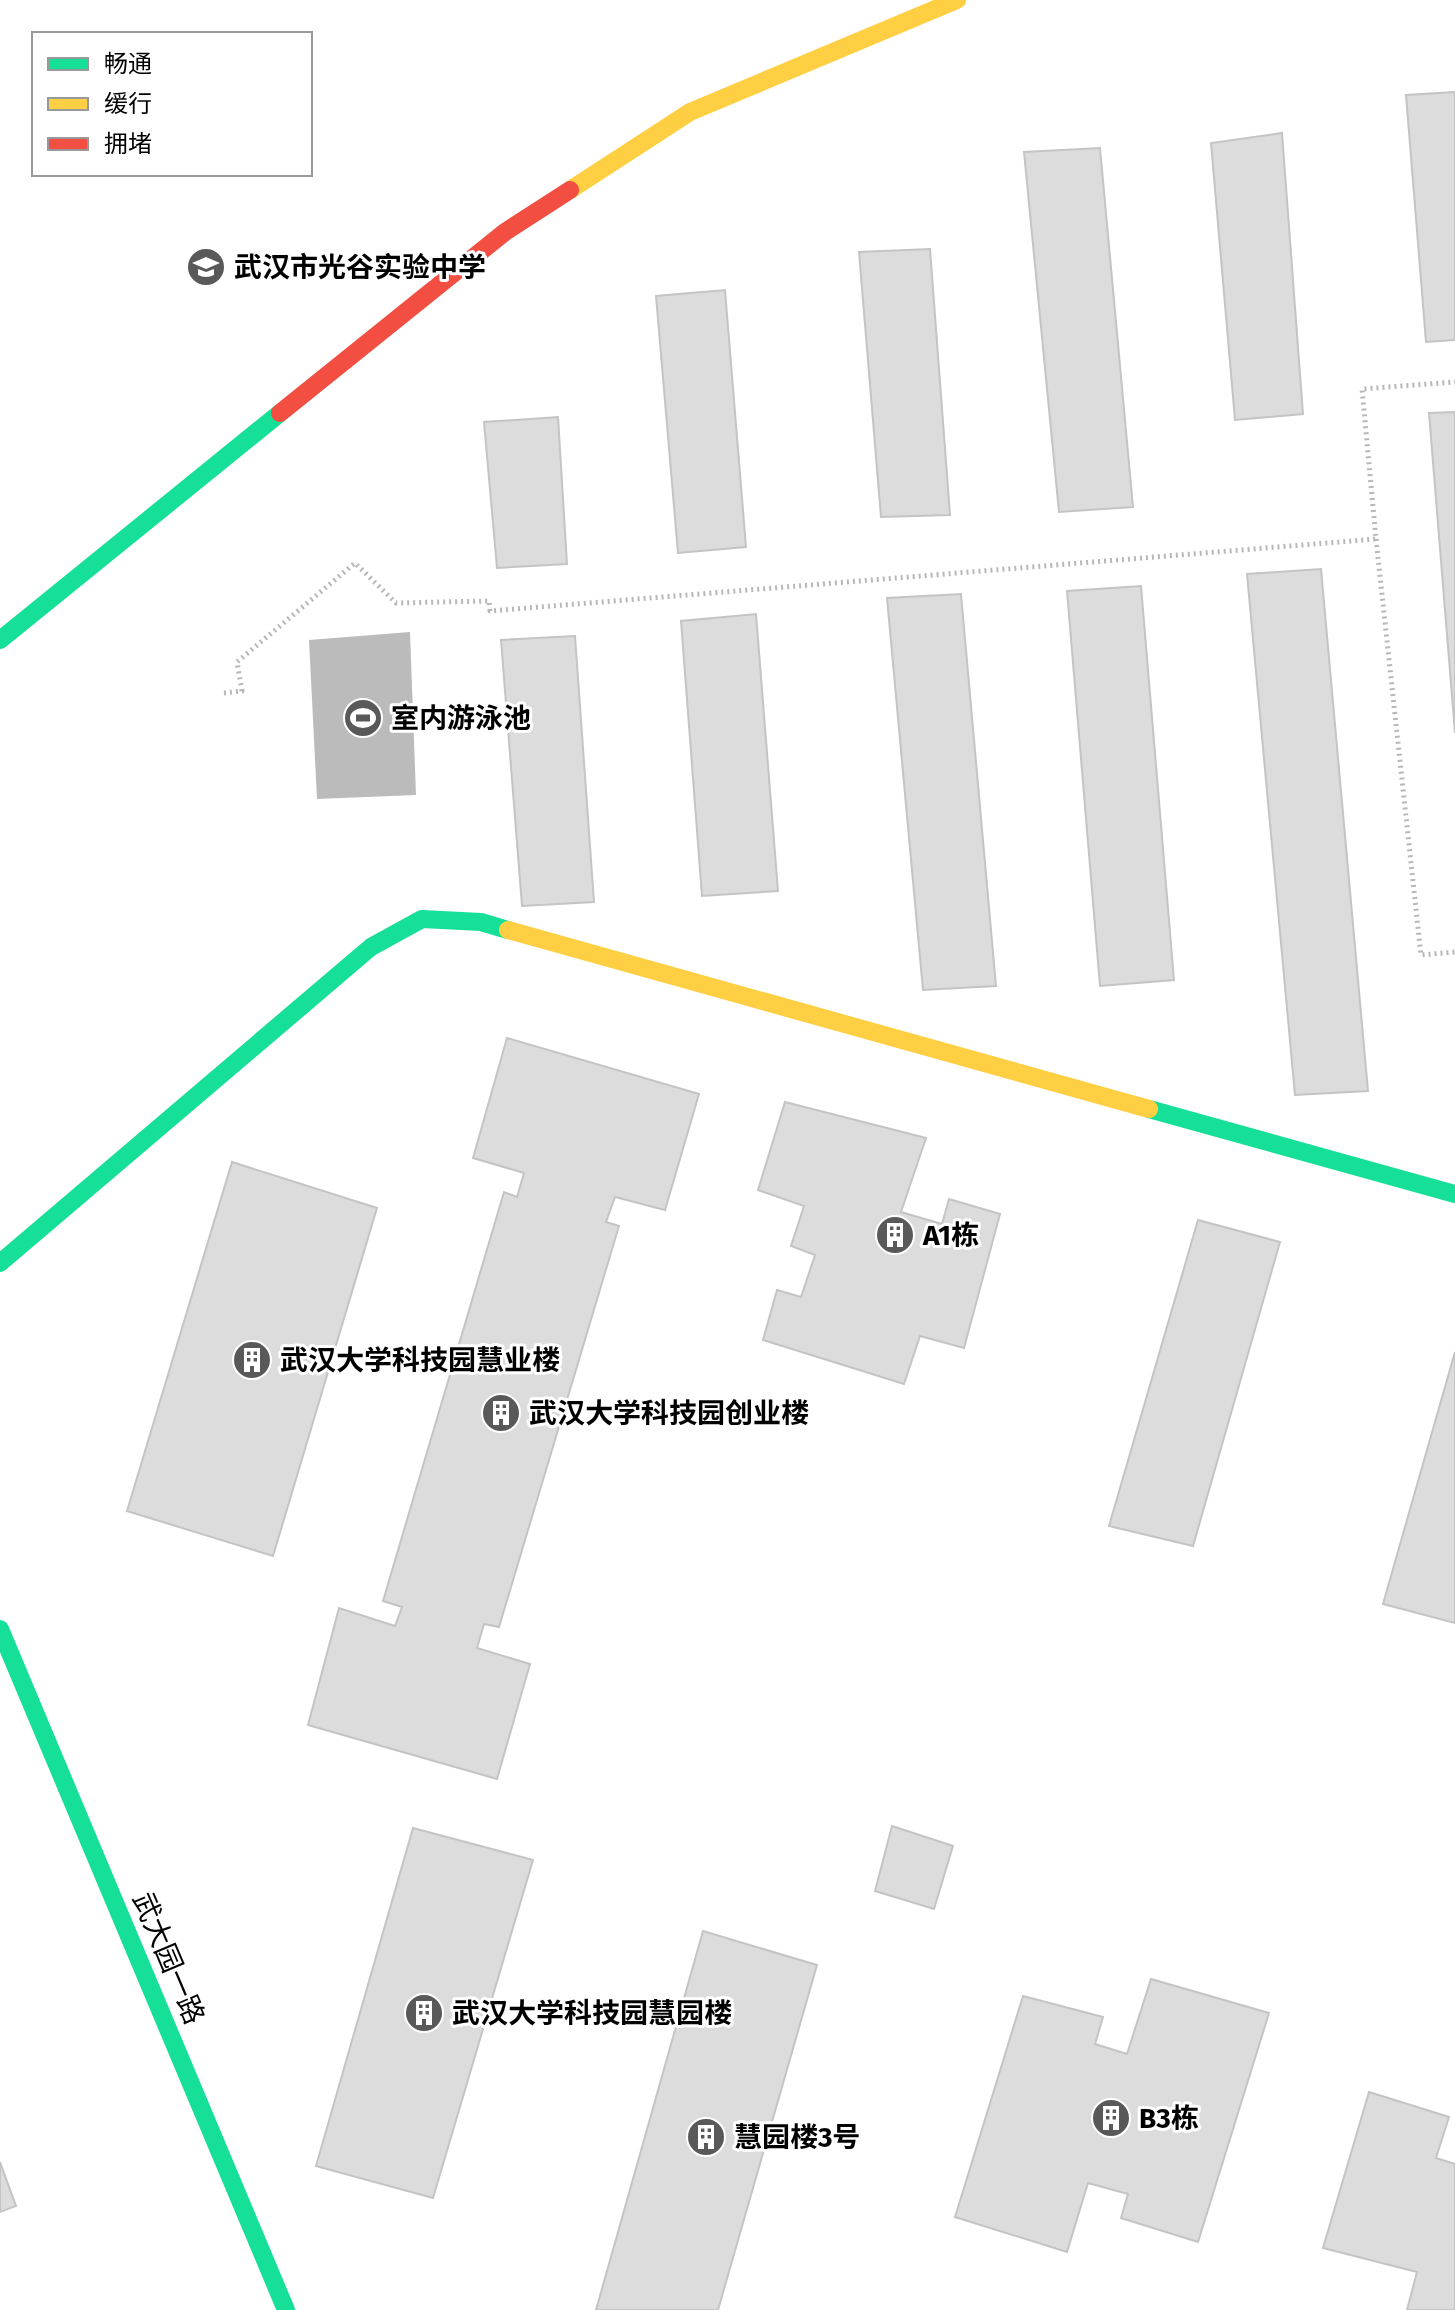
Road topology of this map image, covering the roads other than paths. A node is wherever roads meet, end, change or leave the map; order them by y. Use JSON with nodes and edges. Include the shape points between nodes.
{"nodes":[{"id":1,"x":957,"y":0,"type":"edge"},
{"id":2,"x":0,"y":640,"type":"edge"},
{"id":3,"x":1455,"y":1194,"type":"edge"},
{"id":4,"x":0,"y":1263,"type":"edge"},
{"id":5,"x":0,"y":1629,"type":"edge"},
{"id":6,"x":286,"y":2310,"type":"edge"}],
"edges":[{"from":1,"to":2,"type":"street","via":[[690,112],[505,232]]},
{"from":3,"to":4,"type":"street","via":[[481,922],[422,919],[371,947]]},
{"from":5,"to":6,"type":"street","name":"武大园一路"}]}
